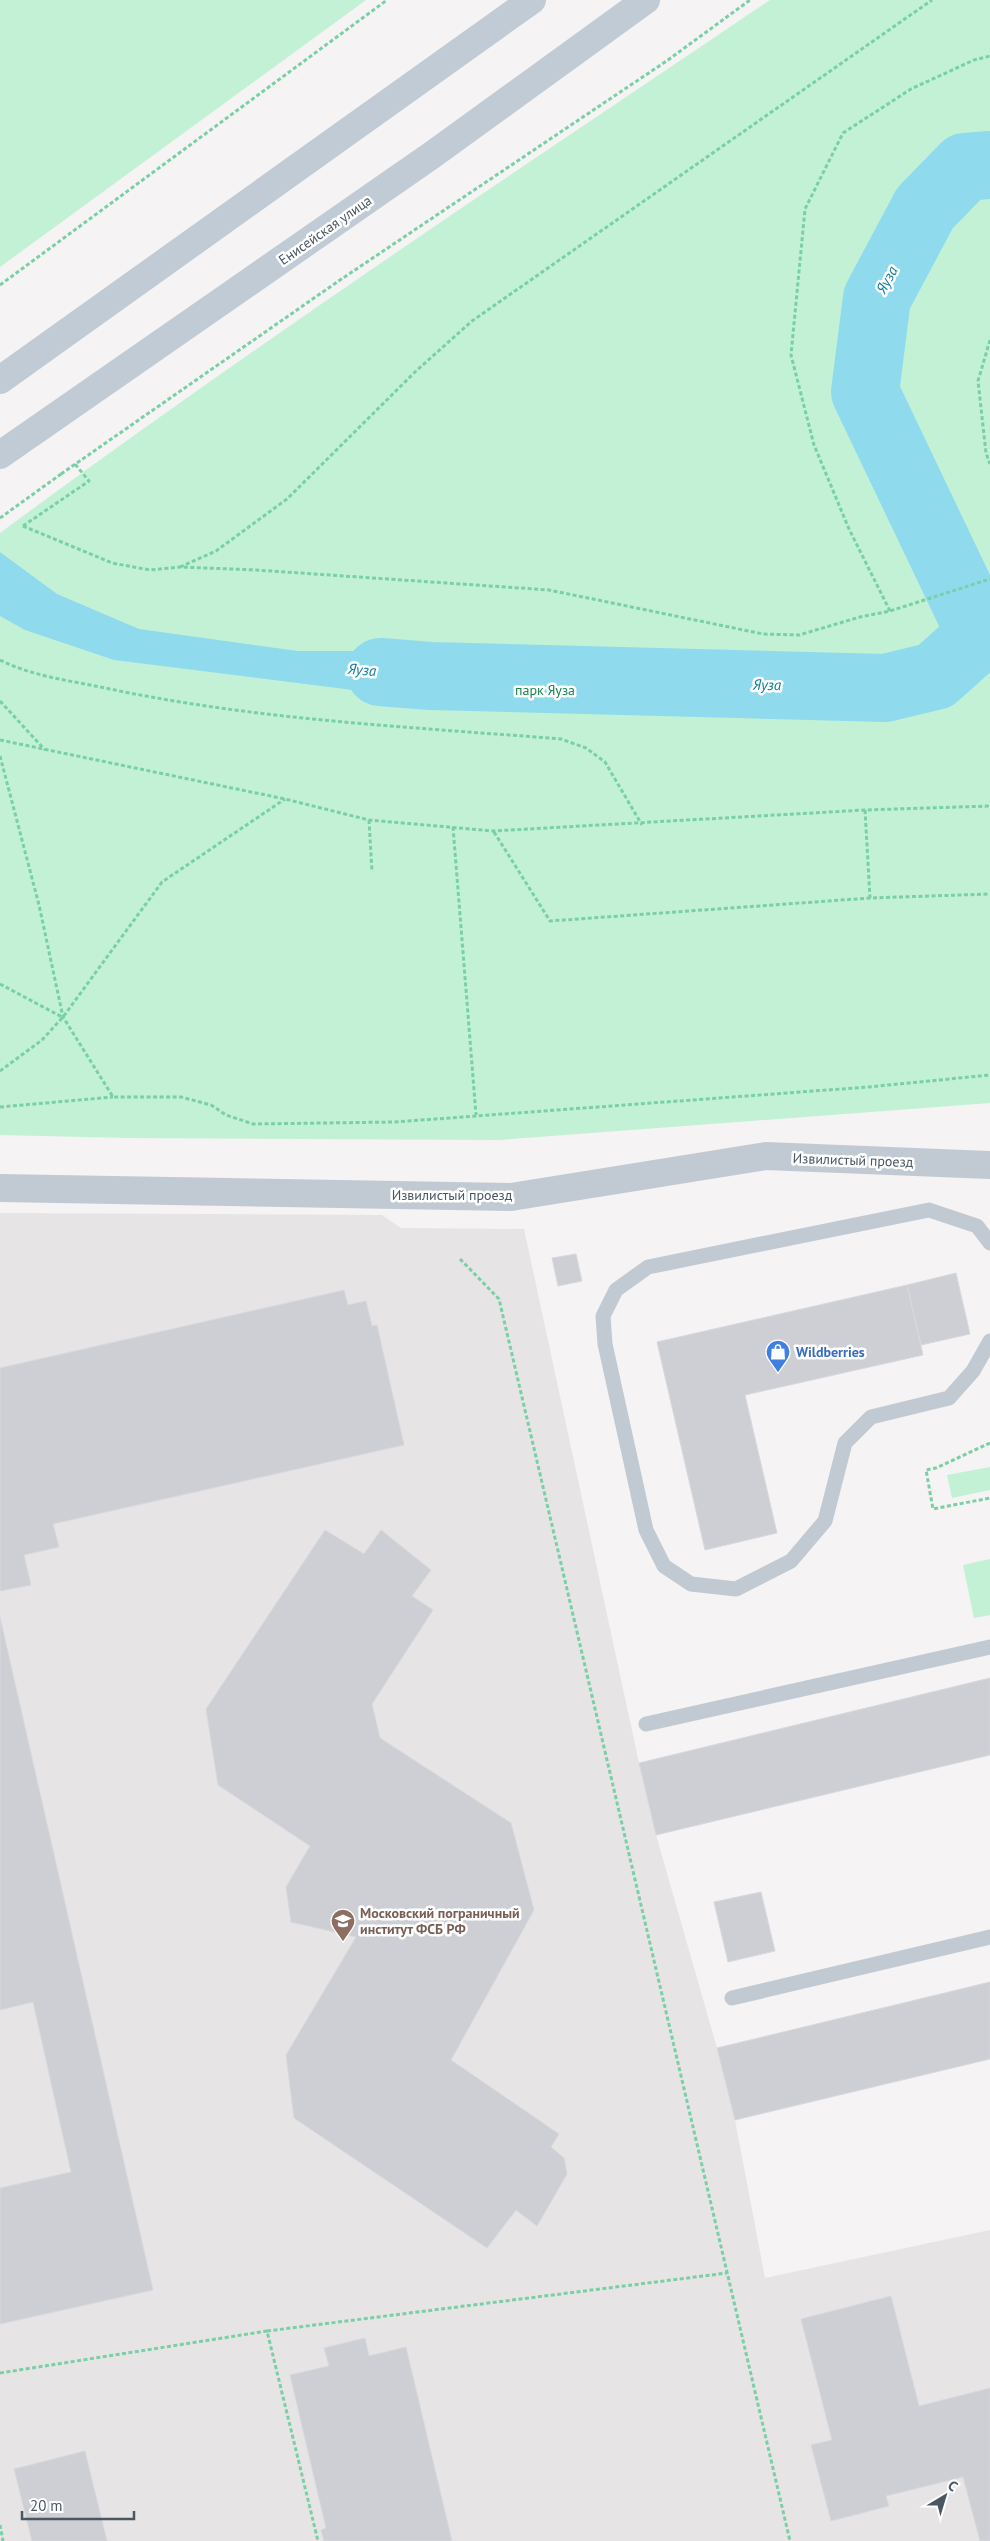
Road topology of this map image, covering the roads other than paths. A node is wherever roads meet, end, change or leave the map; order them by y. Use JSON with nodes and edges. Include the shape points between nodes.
{"nodes":[{"id":1,"x":532,"y":0,"type":"edge"},
{"id":2,"x":646,"y":0,"type":"edge"},
{"id":3,"x":0,"y":380,"type":"edge"},
{"id":4,"x":8,"y":450,"type":"edge"},
{"id":5,"x":990,"y":1165,"type":"edge"},
{"id":6,"x":0,"y":1188,"type":"edge"},
{"id":7,"x":990,"y":1243,"type":"edge"},
{"id":8,"x":990,"y":1341,"type":"edge"},
{"id":9,"x":990,"y":1647,"type":"edge"},
{"id":10,"x":646,"y":1724,"type":"dead end"},
{"id":11,"x":990,"y":1937,"type":"edge"},
{"id":12,"x":732,"y":1998,"type":"dead end"}],
"edges":[{"from":1,"to":3,"type":"main road"},
{"from":2,"to":4,"type":"main road","name":"Енисейская улица","via":[[432,155]]},
{"from":5,"to":6,"type":"street","name":"Извилистый проезд","via":[[766,1156],[511,1197]]},
{"from":7,"to":8,"type":"lane","via":[[977,1226],[929,1210],[648,1267],[616,1290],[603,1316],[605,1344],[646,1530],[664,1566],[691,1584],[736,1588],[791,1560],[825,1521],[845,1443],[871,1417],[949,1398],[973,1371]]},
{"from":9,"to":10,"type":"lane"},
{"from":11,"to":12,"type":"lane"}]}
